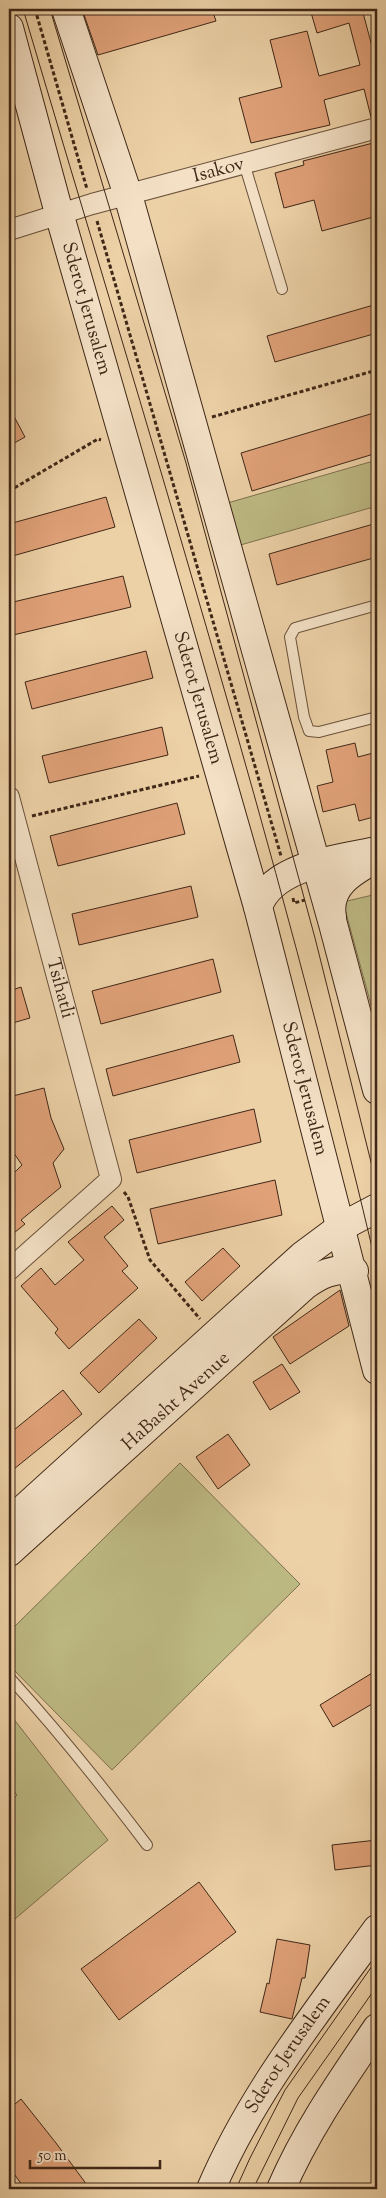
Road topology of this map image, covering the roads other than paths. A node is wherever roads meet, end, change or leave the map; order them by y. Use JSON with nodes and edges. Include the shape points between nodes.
{"nodes":[{"id":1,"x":66,"y":9,"type":"edge"},
{"id":2,"x":9,"y":28,"type":"edge"},
{"id":3,"x":377,"y":128,"type":"edge"},
{"id":4,"x":244,"y":163,"type":"junction"},
{"id":5,"x":128,"y":195,"type":"junction"},
{"id":6,"x":59,"y":213,"type":"junction"},
{"id":7,"x":9,"y":230,"type":"edge"},
{"id":8,"x":282,"y":289,"type":"dead end"},
{"id":9,"x":377,"y":605,"type":"edge"},
{"id":10,"x":377,"y":717,"type":"edge"},
{"id":11,"x":9,"y":797,"type":"edge"},
{"id":12,"x":15,"y":849,"type":"edge"},
{"id":13,"x":377,"y":850,"type":"edge"},
{"id":14,"x":377,"y":858,"type":"edge"},
{"id":15,"x":316,"y":864,"type":"junction"},
{"id":16,"x":258,"y":907,"type":"junction"},
{"id":17,"x":333,"y":924,"type":"junction"},
{"id":18,"x":377,"y":1090,"type":"edge"},
{"id":19,"x":377,"y":1208,"type":"edge"},
{"id":20,"x":341,"y":1227,"type":"junction"},
{"id":21,"x":9,"y":1270,"type":"edge"},
{"id":22,"x":354,"y":1271,"type":"junction"},
{"id":23,"x":377,"y":1370,"type":"edge"},
{"id":24,"x":9,"y":1522,"type":"edge"},
{"id":25,"x":9,"y":1552,"type":"edge"},
{"id":26,"x":9,"y":1677,"type":"edge"},
{"id":27,"x":147,"y":1845,"type":"dead end"},
{"id":28,"x":377,"y":1929,"type":"edge"},
{"id":29,"x":377,"y":2028,"type":"edge"},
{"id":30,"x":211,"y":2189,"type":"edge"},
{"id":31,"x":281,"y":2189,"type":"edge"}],
"edges":[{"from":1,"to":5,"type":"street"},
{"from":2,"to":6,"type":"street","name":"Sderot Jerusalem"},
{"from":3,"to":4,"type":"street","name":"Isakov"},
{"from":4,"to":5,"type":"street","name":"Isakov"},
{"from":4,"to":8,"type":"lane"},
{"from":5,"to":6,"type":"street","name":"Isakov"},
{"from":5,"to":15,"type":"street"},
{"from":6,"to":7,"type":"street","name":"Isakov"},
{"from":6,"to":16,"type":"street","name":"Sderot Jerusalem"},
{"from":9,"to":10,"type":"lane","via":[[295,628],[290,637],[304,717],[310,731],[319,732]]},
{"from":11,"to":12,"type":"street","name":"Tsihatli","via":[[15,820]]},
{"from":12,"to":21,"type":"street","name":"Tsihatli","via":[[111,1179]]},
{"from":13,"to":15,"type":"street"},
{"from":14,"to":17,"type":"street","via":[[350,874],[336,889],[331,903]]},
{"from":15,"to":16,"type":"street","via":[[277,880],[265,891]]},
{"from":15,"to":17,"type":"street"},
{"from":16,"to":20,"type":"street","name":"Sderot Jerusalem"},
{"from":17,"to":18,"type":"street"},
{"from":19,"to":20,"type":"street","name":"HaBasht Avenue"},
{"from":20,"to":22,"type":"street","name":"Sderot Jerusalem"},
{"from":20,"to":24,"type":"street","name":"HaBasht Avenue","via":[[302,1256],[213,1335]]},
{"from":22,"to":23,"type":"street","name":"Sderot Jerusalem"},
{"from":22,"to":25,"type":"street","name":"HaBasht Avenue","via":[[336,1270],[304,1286]]},
{"from":26,"to":27,"type":"lane","via":[[72,1749]]},
{"from":28,"to":30,"type":"street","name":"Sderot Jerusalem","via":[[273,2073],[244,2121]]},
{"from":29,"to":31,"type":"street","via":[[319,2114]]}]}
